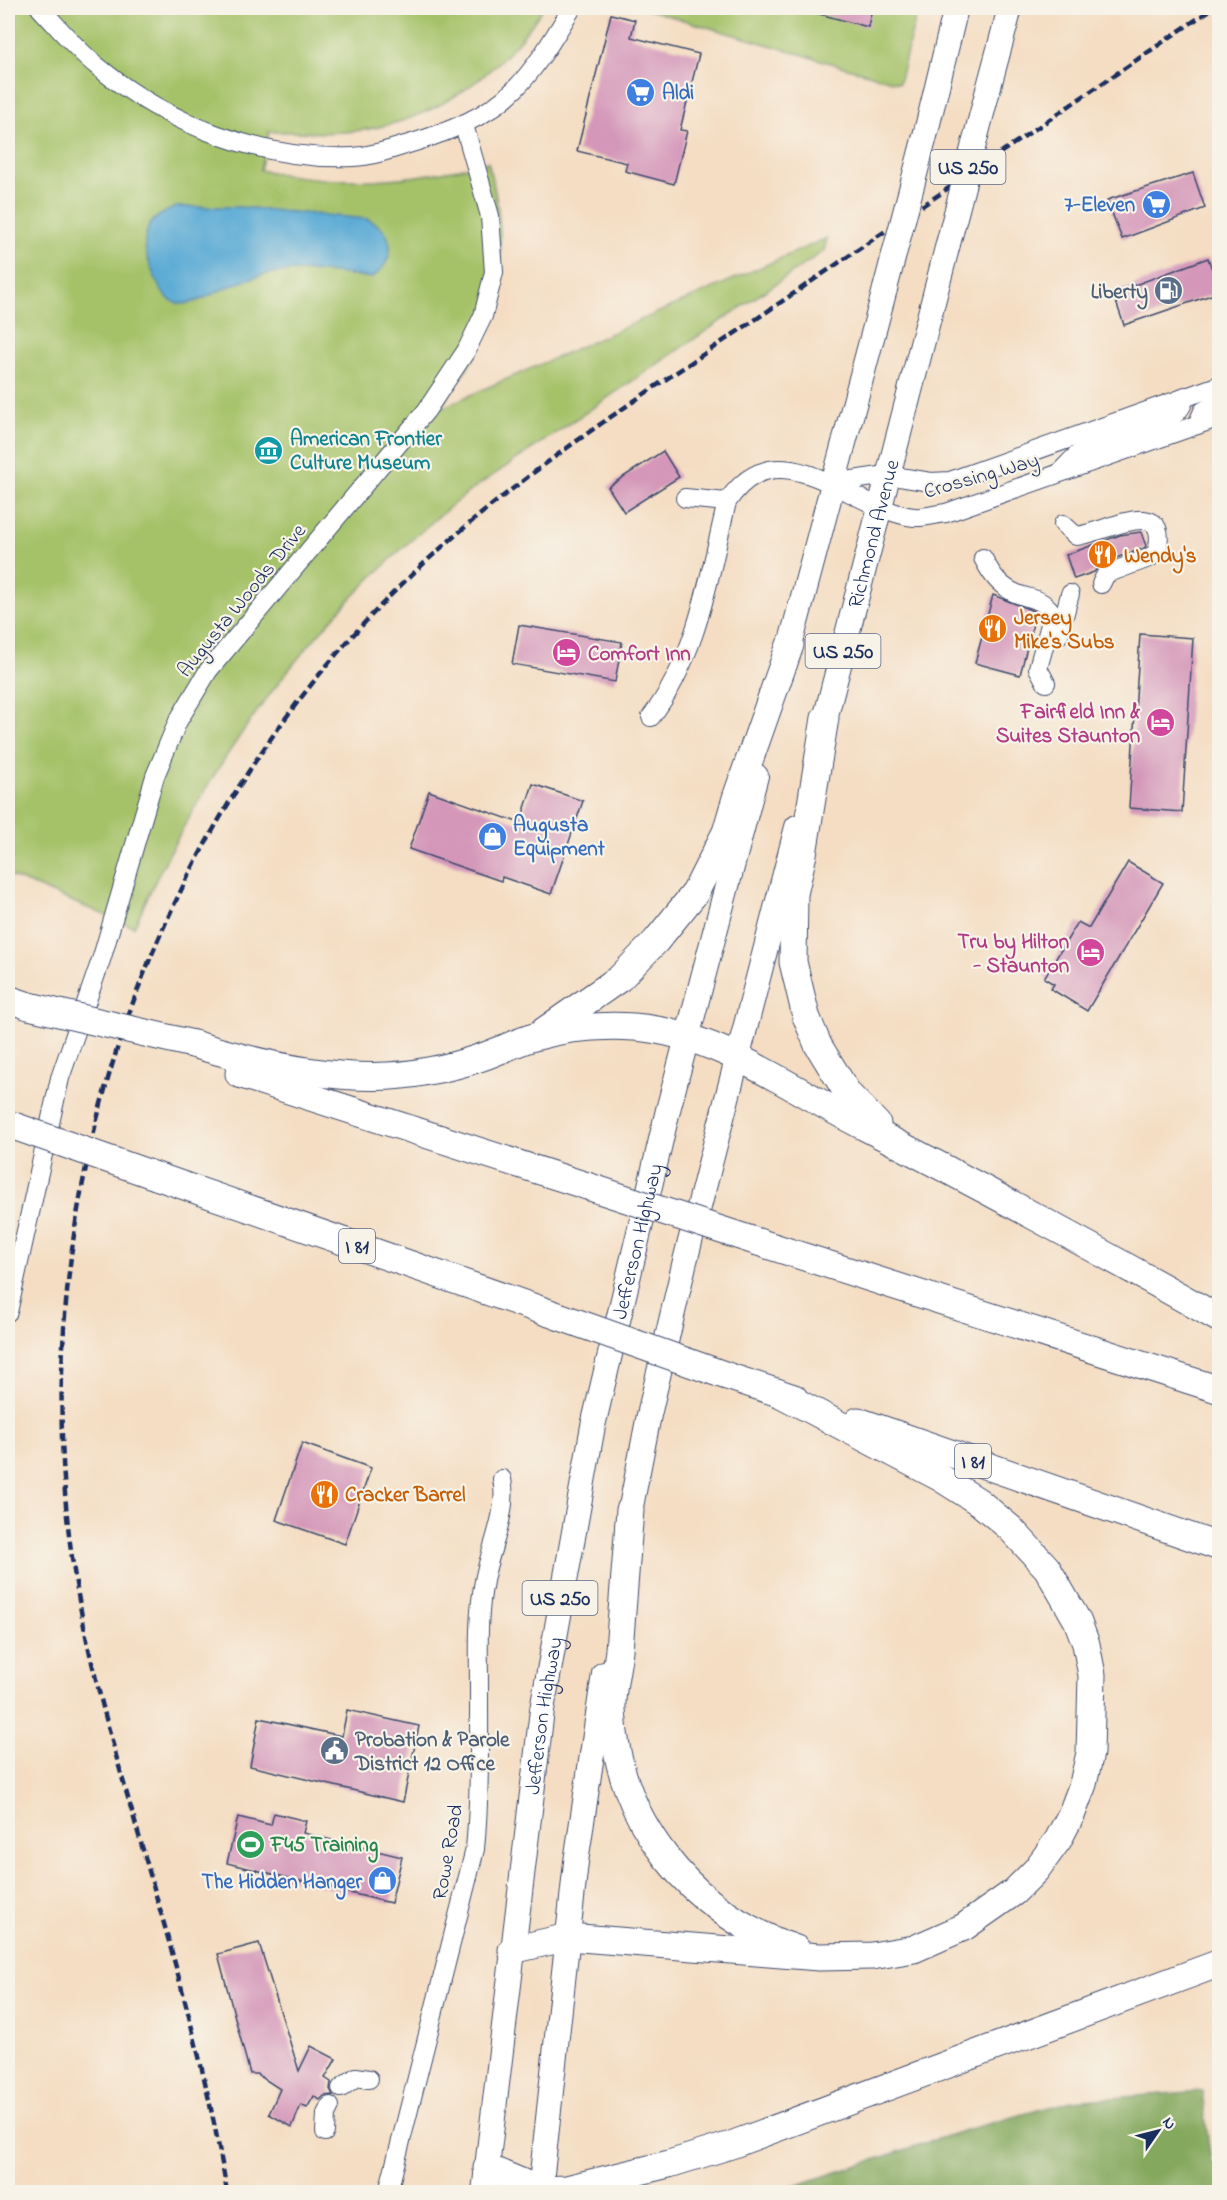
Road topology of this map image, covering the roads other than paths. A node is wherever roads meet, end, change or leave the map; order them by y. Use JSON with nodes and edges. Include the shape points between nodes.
{"nodes":[{"id":1,"x":40,"y":8,"type":"edge"},
{"id":2,"x":572,"y":8,"type":"edge"},
{"id":3,"x":1010,"y":8,"type":"edge"},
{"id":4,"x":955,"y":9,"type":"edge"},
{"id":5,"x":464,"y":124,"type":"junction"},
{"id":6,"x":1220,"y":385,"type":"edge"},
{"id":7,"x":1185,"y":396,"type":"junction"},
{"id":8,"x":1220,"y":401,"type":"edge"},
{"id":9,"x":1220,"y":417,"type":"edge"},
{"id":10,"x":1197,"y":425,"type":"junction"},
{"id":11,"x":887,"y":475,"type":"junction"},
{"id":12,"x":1057,"y":476,"type":"junction"},
{"id":13,"x":832,"y":483,"type":"junction"},
{"id":14,"x":685,"y":498,"type":"dead end"},
{"id":15,"x":727,"y":502,"type":"junction"},
{"id":16,"x":880,"y":506,"type":"junction"},
{"id":17,"x":1063,"y":524,"type":"dead end"},
{"id":18,"x":983,"y":558,"type":"dead end"},
{"id":19,"x":1101,"y":584,"type":"dead end"},
{"id":20,"x":1070,"y":594,"type":"dead end"},
{"id":21,"x":790,"y":645,"type":"junction"},
{"id":22,"x":651,"y":717,"type":"dead end"},
{"id":23,"x":825,"y":718,"type":"junction"},
{"id":24,"x":18,"y":1003,"type":"edge"},
{"id":25,"x":687,"y":1036,"type":"junction"},
{"id":26,"x":533,"y":1037,"type":"junction"},
{"id":27,"x":191,"y":1051,"type":"junction"},
{"id":28,"x":736,"y":1058,"type":"junction"},
{"id":29,"x":8,"y":1124,"type":"edge"},
{"id":30,"x":912,"y":1150,"type":"junction"},
{"id":31,"x":8,"y":1312,"type":"edge"},
{"id":32,"x":1220,"y":1319,"type":"edge"},
{"id":33,"x":614,"y":1336,"type":"junction"},
{"id":34,"x":1220,"y":1390,"type":"edge"},
{"id":35,"x":777,"y":1392,"type":"junction"},
{"id":36,"x":502,"y":1479,"type":"dead end"},
{"id":37,"x":630,"y":1510,"type":"junction"},
{"id":38,"x":1220,"y":1547,"type":"edge"},
{"id":39,"x":568,"y":1937,"type":"junction"},
{"id":40,"x":512,"y":1950,"type":"junction"},
{"id":41,"x":819,"y":1957,"type":"junction"},
{"id":42,"x":1220,"y":1963,"type":"edge"},
{"id":43,"x":369,"y":2079,"type":"dead end"},
{"id":44,"x":341,"y":2088,"type":"dead end"},
{"id":45,"x":330,"y":2106,"type":"dead end"},
{"id":46,"x":326,"y":2132,"type":"dead end"},
{"id":47,"x":669,"y":2164,"type":"junction"},
{"id":48,"x":486,"y":2180,"type":"edge"},
{"id":49,"x":540,"y":2191,"type":"edge"},
{"id":50,"x":388,"y":2193,"type":"edge"},
{"id":51,"x":623,"y":2193,"type":"edge"}],
"edges":[{"from":1,"to":5,"type":"street","via":[[93,63],[143,99],[192,124],[264,149],[354,157],[405,145]]},
{"from":2,"to":5,"type":"street","via":[[514,90]]},
{"from":3,"to":11,"type":"main road","name":"Richmond Avenue","number":"US 250","bridge":true},
{"from":4,"to":13,"type":"main road","number":"US 250","bridge":true},
{"from":5,"to":31,"type":"street","name":"Augusta Woods Drive","via":[[490,216],[494,273],[483,316],[466,351],[426,411],[208,671],[178,721],[155,776],[102,957],[60,1078]]},
{"from":6,"to":7,"type":"street","name":"Crossing Way"},
{"from":7,"to":11,"type":"street","name":"Crossing Way","via":[[950,481]]},
{"from":7,"to":12,"type":"street","via":[[1183,407],[1170,420],[1087,448]]},
{"from":8,"to":10,"type":"street","via":[[1203,411]]},
{"from":9,"to":10,"type":"street","name":"Crossing Way"},
{"from":10,"to":12,"type":"street","name":"Crossing Way"},
{"from":11,"to":13,"type":"street","name":"Crossing Way"},
{"from":11,"to":16,"type":"main road","name":"Richmond Avenue","number":"US 250"},
{"from":12,"to":16,"type":"street","name":"Crossing Way","via":[[946,513],[914,517]]},
{"from":13,"to":15,"type":"street","via":[[792,471],[767,469],[742,481]]},
{"from":13,"to":16,"type":"street","name":"Crossing Way"},
{"from":13,"to":21,"type":"main road","number":"US 250"},
{"from":14,"to":15,"type":"street"},
{"from":15,"to":22,"type":"street","via":[[687,654],[675,682]]},
{"from":16,"to":23,"type":"main road","name":"Richmond Avenue","number":"US 250"},
{"from":17,"to":19,"type":"street","via":[[1076,536],[1138,518],[1148,519],[1156,528],[1160,538],[1157,552],[1106,574]]},
{"from":18,"to":20,"type":"street","via":[[993,578],[1012,592],[1045,602],[1053,614],[1038,668],[1046,683]]},
{"from":21,"to":25,"type":"main road","number":"US 250"},
{"from":21,"to":26,"type":"highway","via":[[726,832],[695,893],[620,978]]},
{"from":23,"to":28,"type":"main road","name":"Richmond Avenue","number":"US 250"},
{"from":23,"to":30,"type":"highway","via":[[794,894],[791,938],[798,991],[818,1045],[848,1094],[867,1117]]},
{"from":24,"to":27,"type":"highway","bridge":true},
{"from":25,"to":26,"type":"highway","via":[[611,1026]]},
{"from":25,"to":28,"type":"highway"},
{"from":25,"to":33,"type":"main road","name":"Jefferson Highway","number":"US 250"},
{"from":26,"to":27,"type":"highway","via":[[480,1058],[425,1072],[384,1076],[303,1071]]},
{"from":27,"to":34,"type":"highway","bridge":true,"via":[[586,1186]]},
{"from":28,"to":30,"type":"highway"},
{"from":28,"to":37,"type":"main road","number":"US 250","via":[[651,1404]]},
{"from":29,"to":33,"type":"highway","number":"I 81","bridge":true},
{"from":30,"to":32,"type":"highway"},
{"from":33,"to":35,"type":"highway","number":"I 81","bridge":true},
{"from":33,"to":40,"type":"main road","name":"Jefferson Highway","number":"US 250","via":[[592,1426],[558,1609]]},
{"from":35,"to":38,"type":"highway","number":"I 81"},
{"from":35,"to":41,"type":"highway","via":[[941,1478],[1010,1528],[1047,1568],[1066,1597],[1086,1644],[1092,1675],[1092,1722],[1083,1784],[1058,1840],[1036,1870],[1014,1892],[964,1927],[914,1949],[872,1956]]},
{"from":36,"to":50,"type":"street","name":"Rowe Road","via":[[505,1493],[478,1620],[480,1802],[472,1864]]},
{"from":37,"to":39,"type":"main road","number":"US 250","via":[[591,1752]]},
{"from":37,"to":41,"type":"highway","via":[[612,1708],[618,1753],[637,1812],[670,1865],[720,1912],[780,1943]]},
{"from":39,"to":40,"type":"highway"},
{"from":39,"to":41,"type":"highway"},
{"from":39,"to":49,"type":"main road","number":"US 250"},
{"from":40,"to":48,"type":"main road","name":"Jefferson Highway","number":"US 250"},
{"from":42,"to":47,"type":"highway","via":[[742,2141]]},
{"from":43,"to":44,"type":"street","via":[[356,2077]]},
{"from":45,"to":46,"type":"street"},
{"from":47,"to":49,"type":"highway","via":[[566,2189]]},
{"from":47,"to":51,"type":"highway"},
{"from":48,"to":49,"type":"highway"}]}
